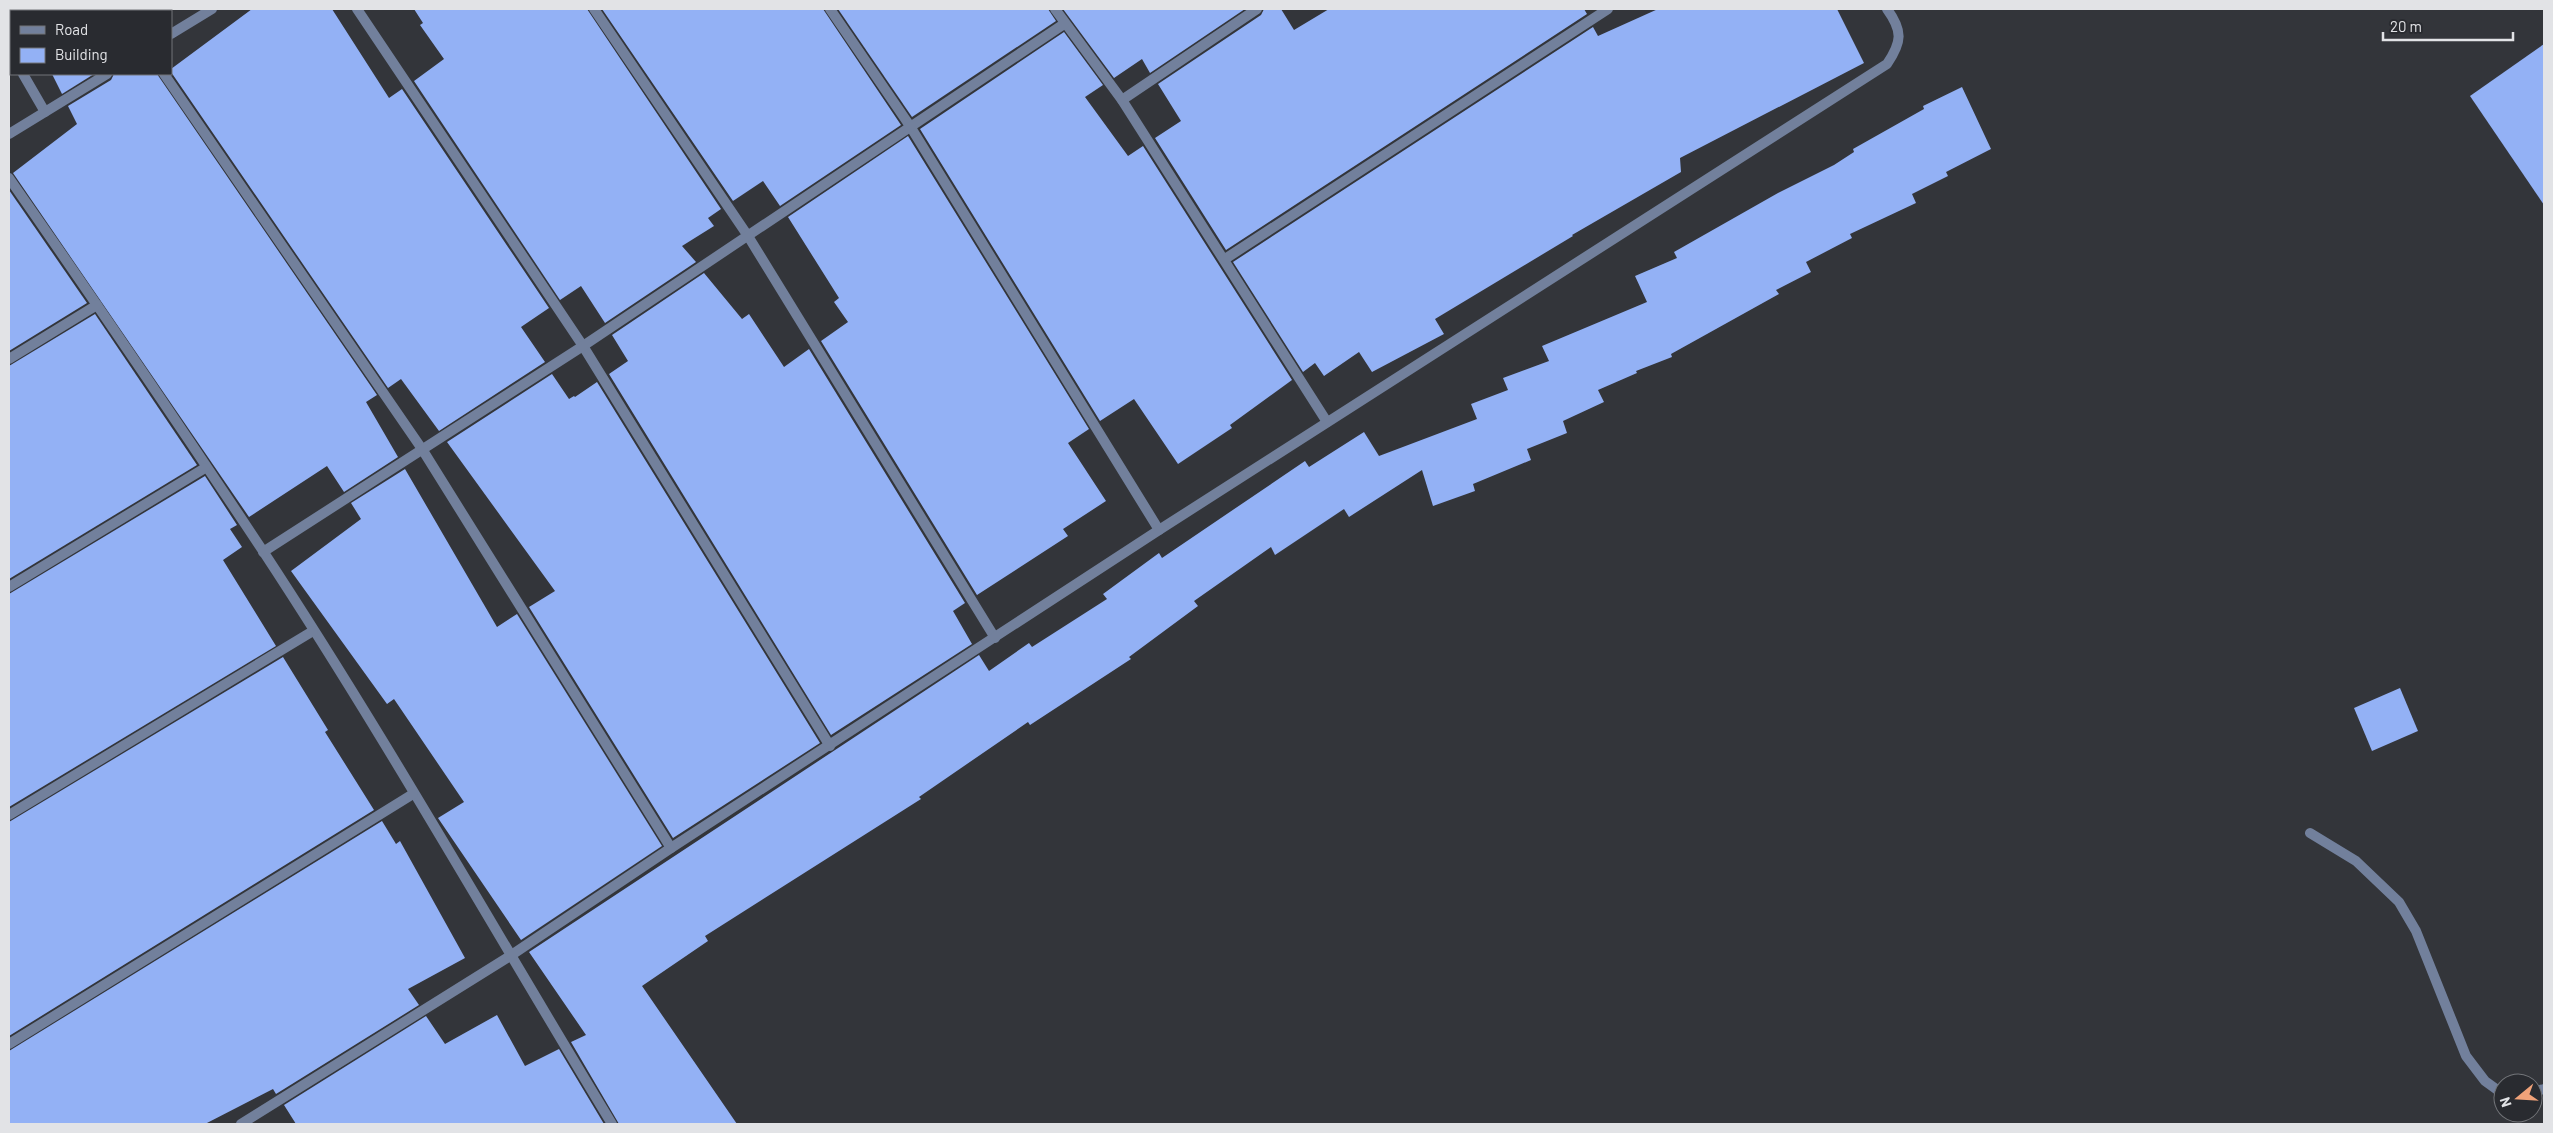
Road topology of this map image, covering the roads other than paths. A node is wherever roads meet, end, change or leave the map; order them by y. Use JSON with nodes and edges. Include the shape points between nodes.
{"nodes":[{"id":1,"x":212,"y":9,"type":"edge"},
{"id":2,"x":357,"y":9,"type":"edge"},
{"id":3,"x":594,"y":9,"type":"edge"},
{"id":4,"x":830,"y":9,"type":"edge"},
{"id":5,"x":1055,"y":9,"type":"edge"},
{"id":6,"x":1257,"y":9,"type":"edge"},
{"id":7,"x":1608,"y":9,"type":"edge"},
{"id":8,"x":1887,"y":9,"type":"edge"},
{"id":9,"x":1064,"y":24,"type":"junction"},
{"id":10,"x":172,"y":33,"type":"edge"},
{"id":11,"x":24,"y":75,"type":"edge"},
{"id":12,"x":105,"y":75,"type":"edge"},
{"id":13,"x":165,"y":75,"type":"edge"},
{"id":14,"x":1122,"y":100,"type":"junction"},
{"id":15,"x":44,"y":112,"type":"junction"},
{"id":16,"x":910,"y":126,"type":"junction"},
{"id":17,"x":9,"y":134,"type":"edge"},
{"id":18,"x":9,"y":178,"type":"edge"},
{"id":19,"x":748,"y":236,"type":"junction"},
{"id":20,"x":1225,"y":259,"type":"junction"},
{"id":21,"x":98,"y":305,"type":"junction"},
{"id":22,"x":583,"y":346,"type":"junction"},
{"id":23,"x":9,"y":359,"type":"edge"},
{"id":24,"x":1327,"y":422,"type":"junction"},
{"id":25,"x":422,"y":448,"type":"junction"},
{"id":26,"x":206,"y":468,"type":"junction"},
{"id":27,"x":1159,"y":530,"type":"junction"},
{"id":28,"x":263,"y":552,"type":"junction"},
{"id":29,"x":9,"y":587,"type":"edge"},
{"id":30,"x":313,"y":631,"type":"junction"},
{"id":31,"x":995,"y":638,"type":"junction"},
{"id":32,"x":830,"y":746,"type":"junction"},
{"id":33,"x":413,"y":794,"type":"junction"},
{"id":34,"x":9,"y":815,"type":"edge"},
{"id":35,"x":2310,"y":832,"type":"dead end"},
{"id":36,"x":671,"y":848,"type":"junction"},
{"id":37,"x":510,"y":956,"type":"junction"},
{"id":38,"x":9,"y":1044,"type":"edge"},
{"id":39,"x":2493,"y":1087,"type":"edge"},
{"id":40,"x":241,"y":1124,"type":"edge"},
{"id":41,"x":612,"y":1124,"type":"edge"}],
"edges":[{"from":1,"to":10,"type":"street"},
{"from":2,"to":22,"type":"street"},
{"from":3,"to":19,"type":"street"},
{"from":4,"to":16,"type":"street"},
{"from":5,"to":9,"type":"street"},
{"from":6,"to":14,"type":"street"},
{"from":7,"to":20,"type":"street"},
{"from":8,"to":24,"type":"street","via":[[1900,36],[1897,49],[1887,64]]},
{"from":9,"to":14,"type":"street"},
{"from":9,"to":16,"type":"street"},
{"from":11,"to":15,"type":"street"},
{"from":12,"to":15,"type":"street"},
{"from":13,"to":25,"type":"street"},
{"from":14,"to":20,"type":"street"},
{"from":15,"to":17,"type":"street"},
{"from":16,"to":19,"type":"street"},
{"from":16,"to":27,"type":"street"},
{"from":18,"to":21,"type":"street"},
{"from":19,"to":22,"type":"street"},
{"from":19,"to":31,"type":"street"},
{"from":20,"to":24,"type":"street"},
{"from":21,"to":23,"type":"street"},
{"from":21,"to":26,"type":"street"},
{"from":22,"to":25,"type":"street"},
{"from":22,"to":32,"type":"street"},
{"from":24,"to":27,"type":"street"},
{"from":25,"to":28,"type":"street"},
{"from":25,"to":36,"type":"street"},
{"from":26,"to":28,"type":"street"},
{"from":26,"to":29,"type":"street"},
{"from":27,"to":31,"type":"street"},
{"from":28,"to":30,"type":"street"},
{"from":30,"to":33,"type":"street"},
{"from":30,"to":34,"type":"street"},
{"from":31,"to":32,"type":"street"},
{"from":32,"to":36,"type":"street"},
{"from":33,"to":37,"type":"street"},
{"from":33,"to":38,"type":"street"},
{"from":35,"to":39,"type":"street","via":[[2356,861],[2399,902],[2416,932],[2466,1056]]},
{"from":36,"to":37,"type":"street"},
{"from":37,"to":40,"type":"street"},
{"from":37,"to":41,"type":"street"}]}
